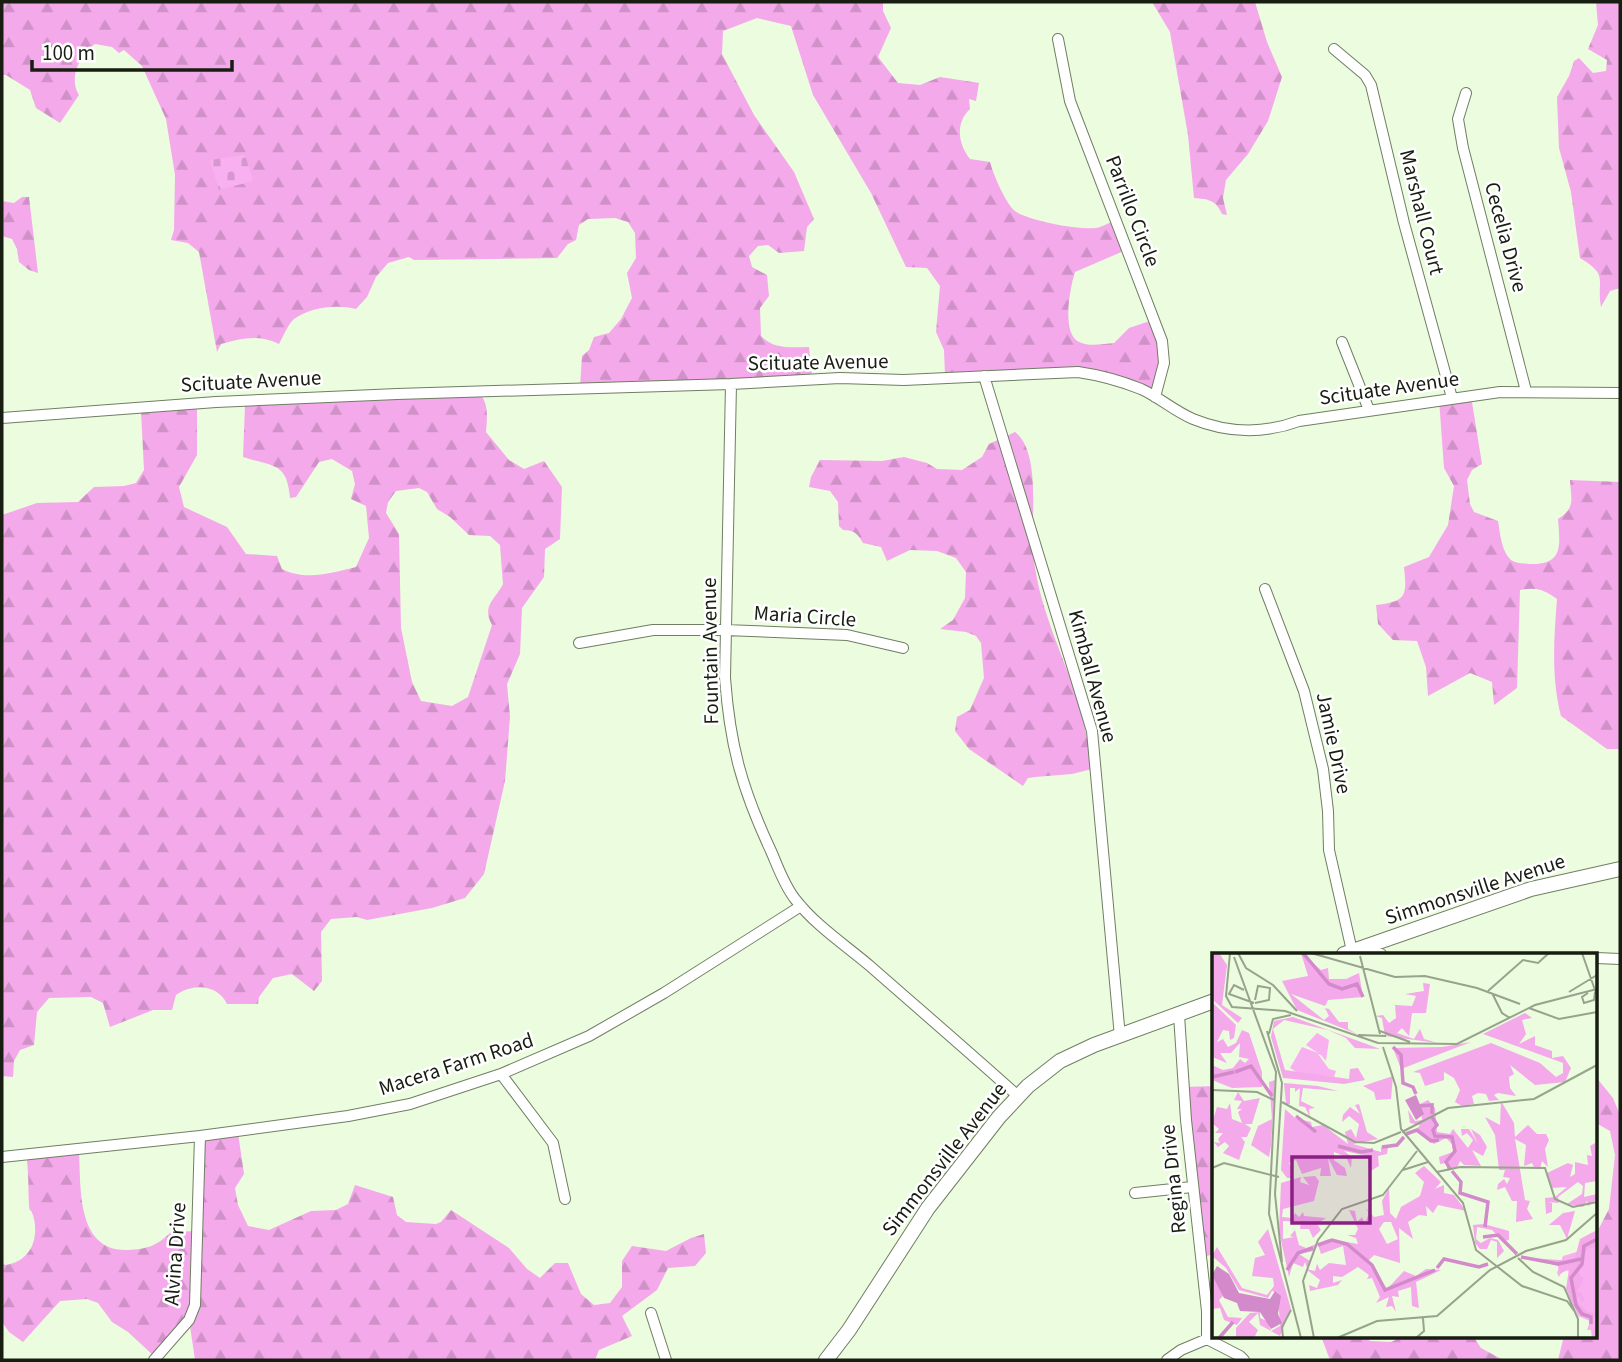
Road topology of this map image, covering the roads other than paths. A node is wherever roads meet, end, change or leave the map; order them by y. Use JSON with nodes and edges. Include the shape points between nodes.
{"nodes":[{"id":1,"x":1058,"y":39,"type":"dead end"},
{"id":2,"x":1334,"y":49,"type":"dead end"},
{"id":3,"x":1466,"y":93,"type":"dead end"},
{"id":4,"x":1342,"y":342,"type":"dead end"},
{"id":5,"x":984,"y":376,"type":"junction"},
{"id":6,"x":731,"y":384,"type":"junction"},
{"id":7,"x":1526,"y":391,"type":"junction"},
{"id":8,"x":1620,"y":393,"type":"edge"},
{"id":9,"x":1155,"y":397,"type":"junction"},
{"id":10,"x":1452,"y":398,"type":"junction"},
{"id":11,"x":1368,"y":410,"type":"junction"},
{"id":12,"x":2,"y":418,"type":"edge"},
{"id":13,"x":1265,"y":589,"type":"dead end"},
{"id":14,"x":725,"y":630,"type":"junction"},
{"id":15,"x":579,"y":643,"type":"dead end"},
{"id":16,"x":903,"y":648,"type":"dead end"},
{"id":17,"x":1620,"y":869,"type":"edge"},
{"id":18,"x":801,"y":906,"type":"junction"},
{"id":19,"x":1348,"y":953,"type":"edge"},
{"id":20,"x":1598,"y":958,"type":"edge"},
{"id":21,"x":1620,"y":958,"type":"edge"},
{"id":22,"x":1212,"y":1002,"type":"edge"},
{"id":23,"x":1180,"y":1015,"type":"junction"},
{"id":24,"x":1120,"y":1037,"type":"junction"},
{"id":25,"x":501,"y":1074,"type":"junction"},
{"id":26,"x":1018,"y":1096,"type":"junction"},
{"id":27,"x":201,"y":1136,"type":"junction"},
{"id":28,"x":2,"y":1157,"type":"edge"},
{"id":29,"x":1192,"y":1187,"type":"junction"},
{"id":30,"x":1135,"y":1194,"type":"dead end"},
{"id":31,"x":565,"y":1199,"type":"dead end"},
{"id":32,"x":651,"y":1313,"type":"dead end"},
{"id":33,"x":1208,"y":1339,"type":"junction"},
{"id":34,"x":154,"y":1360,"type":"edge"},
{"id":35,"x":666,"y":1360,"type":"edge"},
{"id":36,"x":826,"y":1360,"type":"edge"},
{"id":37,"x":1167,"y":1360,"type":"edge"},
{"id":38,"x":1244,"y":1360,"type":"edge"}],
"edges":[{"from":1,"to":9,"type":"street","name":"Parrillo Circle","via":[[1070,102],[1162,341],[1164,363]]},
{"from":2,"to":10,"type":"street","name":"Marshall Court","via":[[1371,85]]},
{"from":3,"to":7,"type":"street","name":"Cecelia Drive","via":[[1458,119],[1463,148]]},
{"from":4,"to":11,"type":"street"},
{"from":5,"to":6,"type":"street","name":"Scituate Avenue"},
{"from":5,"to":9,"type":"street","name":"Scituate Avenue","via":[[1078,372]]},
{"from":5,"to":24,"type":"street","name":"Kimball Avenue","via":[[1092,731]]},
{"from":6,"to":12,"type":"street","name":"Scituate Avenue","via":[[216,401]]},
{"from":6,"to":14,"type":"street","name":"Fountain Avenue"},
{"from":7,"to":8,"type":"street","name":"Scituate Avenue"},
{"from":7,"to":10,"type":"street","name":"Scituate Avenue"},
{"from":9,"to":11,"type":"street","name":"Scituate Avenue","via":[[1194,419],[1245,431]]},
{"from":10,"to":11,"type":"street","name":"Scituate Avenue"},
{"from":13,"to":19,"type":"street","name":"Jamie Drive","via":[[1304,691],[1323,769],[1329,850]]},
{"from":14,"to":15,"type":"street","name":"Maria Circle","via":[[653,630]]},
{"from":14,"to":16,"type":"street","name":"Maria Circle","via":[[847,635]]},
{"from":14,"to":18,"type":"street","name":"Fountain Avenue","via":[[727,714],[736,764],[754,817]]},
{"from":17,"to":19,"type":"street","name":"Simmonsville Avenue","via":[[1531,889]]},
{"from":18,"to":25,"type":"street","name":"Macera Farm Road","via":[[600,1030]]},
{"from":18,"to":26,"type":"street","name":"Fountain Avenue","via":[[823,930]]},
{"from":20,"to":21,"type":"street"},
{"from":22,"to":23,"type":"street","name":"Simmonsville Avenue"},
{"from":23,"to":24,"type":"street","name":"Simmonsville Avenue"},
{"from":23,"to":29,"type":"street","name":"Regina Drive"},
{"from":24,"to":26,"type":"street","name":"Simmonsville Avenue","via":[[1060,1061]]},
{"from":25,"to":27,"type":"street","name":"Macera Farm Road","via":[[391,1109]]},
{"from":25,"to":31,"type":"street","via":[[554,1143]]},
{"from":26,"to":36,"type":"street","name":"Simmonsville Avenue","via":[[928,1208]]},
{"from":27,"to":28,"type":"street","name":"Macera Farm Road"},
{"from":27,"to":34,"type":"street","name":"Alvina Drive","via":[[195,1305],[189,1320]]},
{"from":29,"to":30,"type":"street"},
{"from":29,"to":33,"type":"street","name":"Regina Drive"},
{"from":32,"to":35,"type":"street"},
{"from":33,"to":37,"type":"street"},
{"from":33,"to":38,"type":"street"}]}
